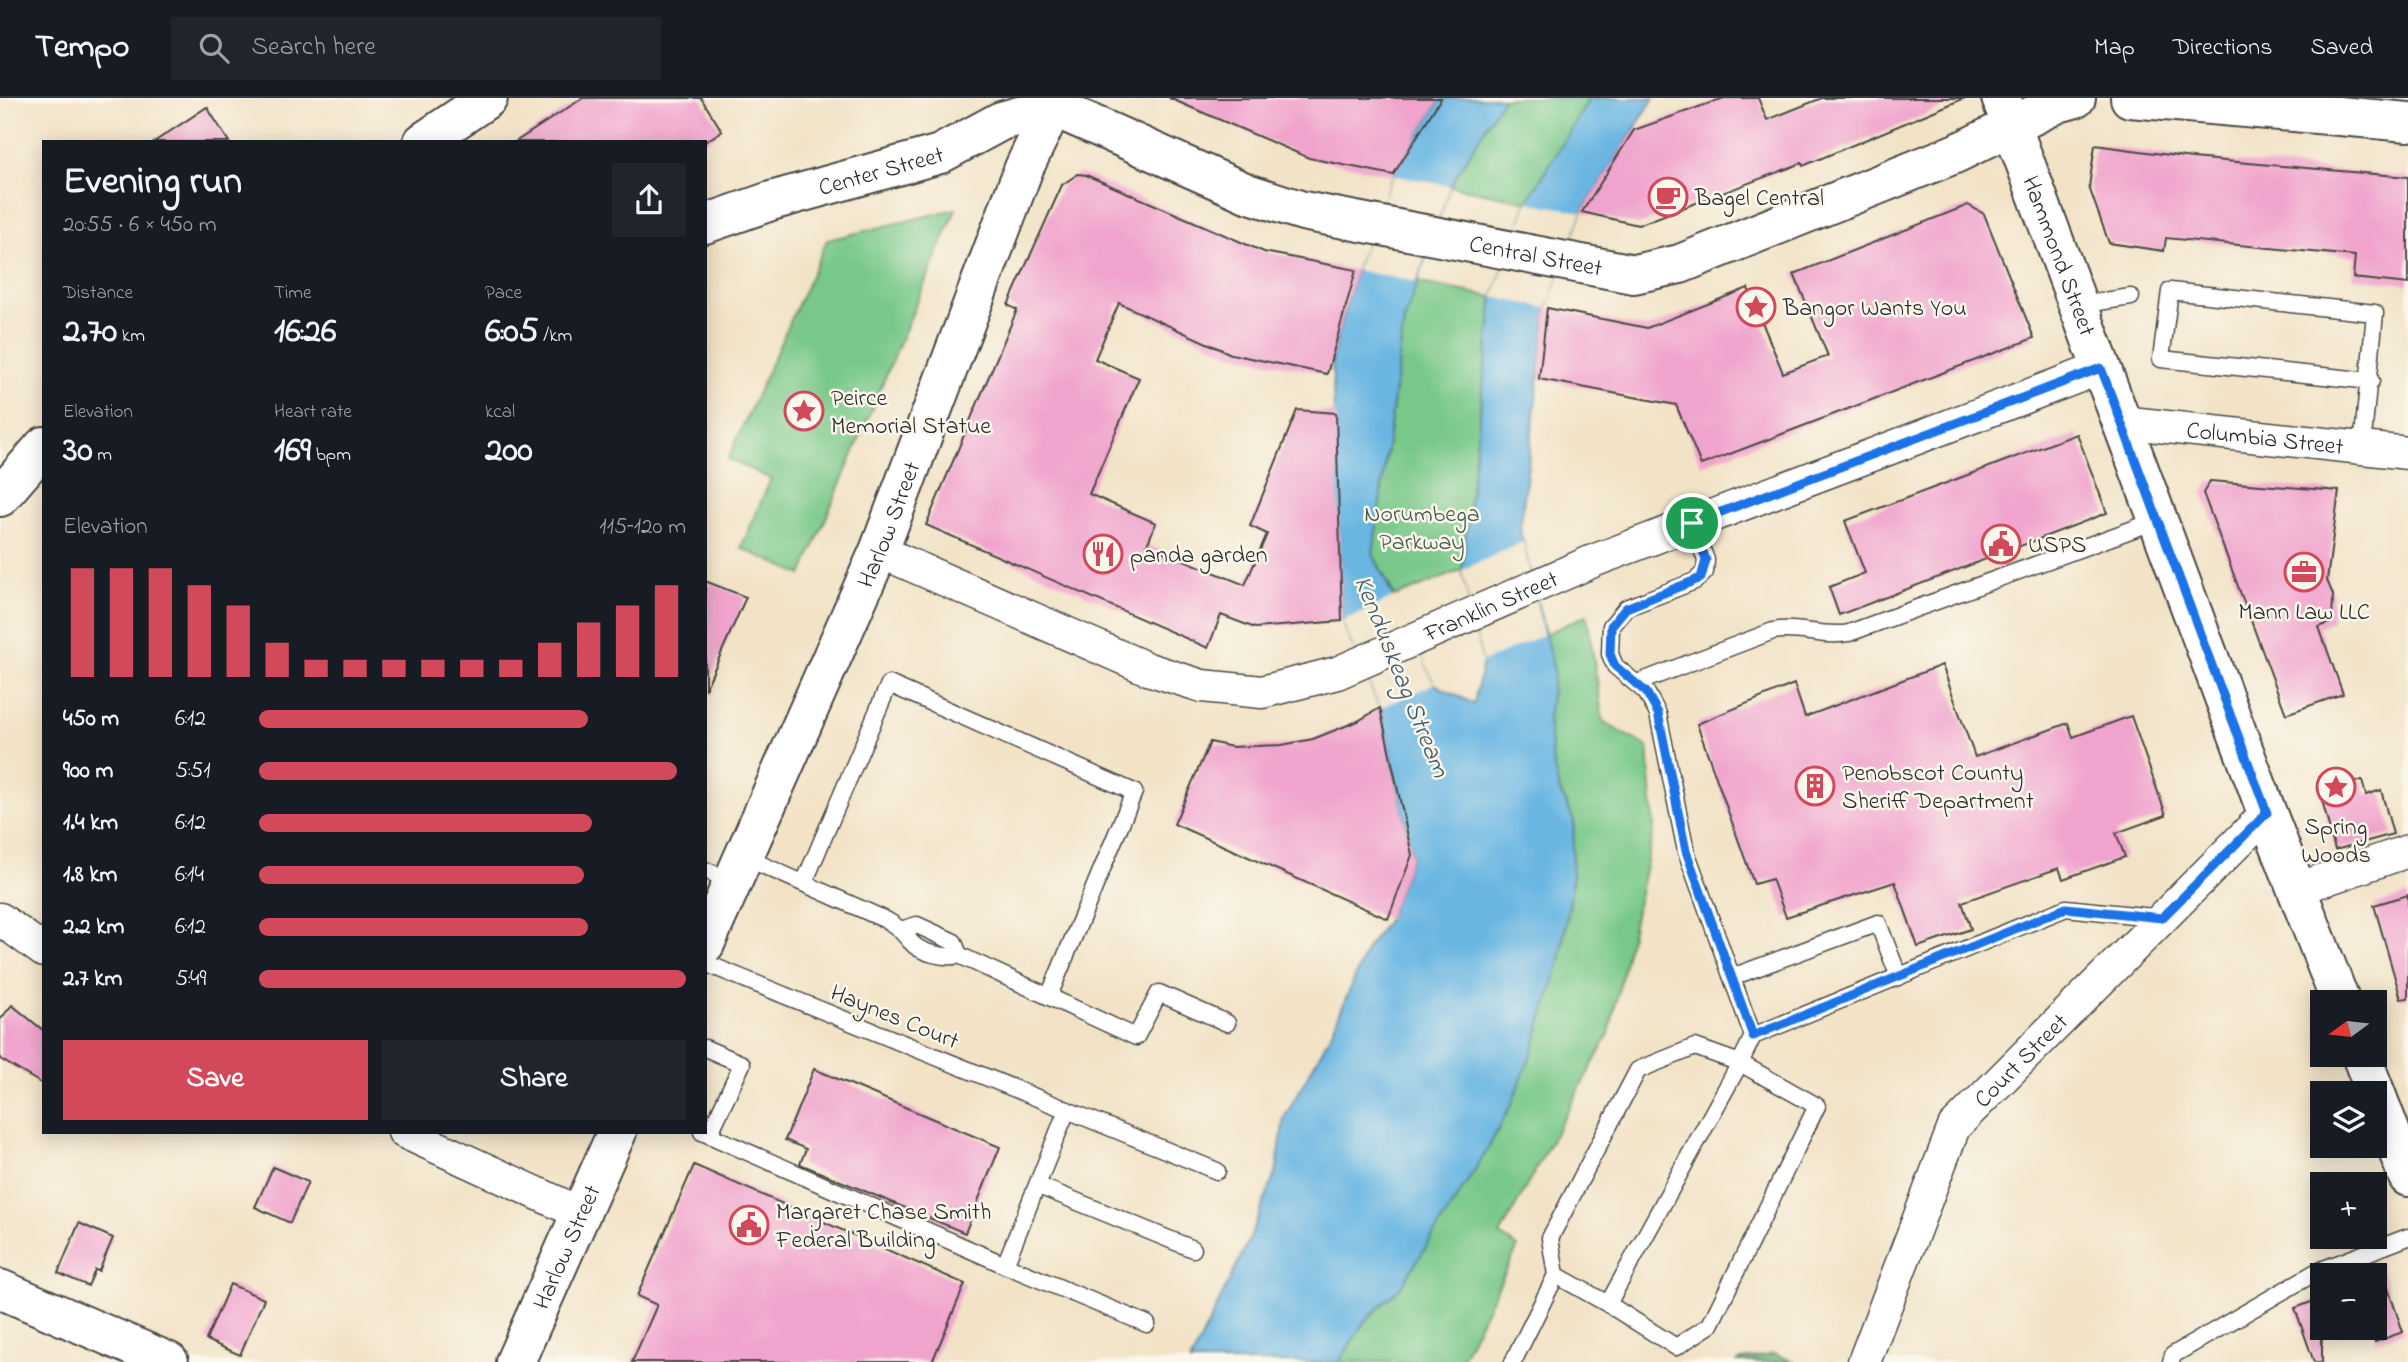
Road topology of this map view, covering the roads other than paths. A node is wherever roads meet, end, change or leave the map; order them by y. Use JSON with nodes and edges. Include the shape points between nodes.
{"nodes":[{"id":1,"x":488,"y":98,"type":"edge"},
{"id":2,"x":2077,"y":98,"type":"edge"},
{"id":3,"x":2130,"y":98,"type":"edge"},
{"id":4,"x":2236,"y":102,"type":"edge"},
{"id":5,"x":1055,"y":103,"type":"edge"},
{"id":6,"x":2007,"y":112,"type":"edge"},
{"id":7,"x":2408,"y":122,"type":"edge"},
{"id":8,"x":426,"y":140,"type":"edge"},
{"id":9,"x":707,"y":223,"type":"edge"},
{"id":10,"x":2131,"y":297,"type":"dead end"},
{"id":11,"x":2078,"y":304,"type":"junction"},
{"id":12,"x":2101,"y":368,"type":"junction"},
{"id":13,"x":2371,"y":381,"type":"junction"},
{"id":14,"x":2121,"y":422,"type":"junction"},
{"id":15,"x":42,"y":448,"type":"edge"},
{"id":16,"x":2362,"y":448,"type":"junction"},
{"id":17,"x":2408,"y":453,"type":"edge"},
{"id":18,"x":6,"y":478,"type":"edge"},
{"id":19,"x":2158,"y":520,"type":"junction"},
{"id":20,"x":1692,"y":523,"type":"junction"},
{"id":21,"x":879,"y":551,"type":"junction"},
{"id":22,"x":1637,"y":683,"type":"junction"},
{"id":23,"x":2267,"y":813,"type":"junction"},
{"id":24,"x":2408,"y":851,"type":"edge"},
{"id":25,"x":726,"y":869,"type":"edge"},
{"id":26,"x":804,"y":883,"type":"junction"},
{"id":27,"x":2297,"y":889,"type":"junction"},
{"id":28,"x":2162,"y":918,"type":"junction"},
{"id":29,"x":4,"y":929,"type":"edge"},
{"id":30,"x":707,"y":937,"type":"edge"},
{"id":31,"x":42,"y":950,"type":"edge"},
{"id":32,"x":707,"y":964,"type":"edge"},
{"id":33,"x":1732,"y":977,"type":"junction"},
{"id":34,"x":1899,"y":977,"type":"junction"},
{"id":35,"x":2336,"y":990,"type":"edge"},
{"id":36,"x":1049,"y":996,"type":"junction"},
{"id":37,"x":1227,"y":1023,"type":"dead end"},
{"id":38,"x":1753,"y":1036,"type":"junction"},
{"id":39,"x":707,"y":1049,"type":"edge"},
{"id":40,"x":1740,"y":1063,"type":"junction"},
{"id":41,"x":2366,"y":1068,"type":"edge"},
{"id":42,"x":1067,"y":1110,"type":"junction"},
{"id":43,"x":707,"y":1132,"type":"edge"},
{"id":44,"x":408,"y":1134,"type":"edge"},
{"id":45,"x":616,"y":1134,"type":"edge"},
{"id":46,"x":706,"y":1134,"type":"edge"},
{"id":47,"x":1217,"y":1171,"type":"dead end"},
{"id":48,"x":2408,"y":1177,"type":"edge"},
{"id":49,"x":1039,"y":1186,"type":"junction"},
{"id":50,"x":580,"y":1213,"type":"junction"},
{"id":51,"x":2408,"y":1237,"type":"edge"},
{"id":52,"x":1193,"y":1249,"type":"dead end"},
{"id":53,"x":1005,"y":1265,"type":"junction"},
{"id":54,"x":1556,"y":1275,"type":"junction"},
{"id":55,"x":0,"y":1289,"type":"edge"},
{"id":56,"x":1608,"y":1304,"type":"junction"},
{"id":57,"x":1147,"y":1324,"type":"dead end"},
{"id":58,"x":169,"y":1362,"type":"edge"},
{"id":59,"x":515,"y":1362,"type":"edge"},
{"id":60,"x":1513,"y":1362,"type":"edge"},
{"id":61,"x":1864,"y":1362,"type":"edge"},
{"id":62,"x":2171,"y":1362,"type":"edge"}],
"edges":[{"from":1,"to":8,"type":"main road"},
{"from":2,"to":6,"type":"main road","name":"Central Street"},
{"from":3,"to":4,"type":"main road"},
{"from":4,"to":7,"type":"main road"},
{"from":5,"to":6,"type":"main road","name":"Central Street","via":[[1266,200],[1634,274],[1664,269],[1957,153]]},
{"from":5,"to":9,"type":"main road","name":"Center Street","via":[[1001,121],[940,155]]},
{"from":5,"to":21,"type":"main road","name":"Harlow Street","via":[[1024,168]]},
{"from":6,"to":11,"type":"main road","name":"Hammond Street"},
{"from":10,"to":11,"type":"lane"},
{"from":11,"to":12,"type":"main road","name":"Hammond Street"},
{"from":12,"to":14,"type":"main road","name":"Hammond Street"},
{"from":12,"to":20,"type":"street","name":"Franklin Street"},
{"from":13,"to":13,"type":"lane","via":[[2375,313],[2170,291],[2161,359]]},
{"from":13,"to":16,"type":"lane"},
{"from":14,"to":16,"type":"street","name":"Columbia Street"},
{"from":14,"to":19,"type":"main road","name":"Hammond Street"},
{"from":15,"to":18,"type":"main road"},
{"from":16,"to":17,"type":"street","name":"Columbia Street"},
{"from":19,"to":22,"type":"lane","via":[[1849,633],[1773,631]]},
{"from":19,"to":23,"type":"main road","name":"Hammond Street"},
{"from":20,"to":21,"type":"street","name":"Franklin Street","via":[[1532,586],[1320,680],[1262,692],[1202,685],[1148,669]]},
{"from":20,"to":22,"type":"lane","via":[[1706,560],[1701,578],[1626,608],[1611,626],[1615,666]]},
{"from":21,"to":25,"type":"main road","name":"Harlow Street"},
{"from":22,"to":33,"type":"lane","via":[[1658,713],[1686,851]]},
{"from":23,"to":27,"type":"main road","name":"Hammond Street"},
{"from":23,"to":28,"type":"street","name":"Court Street"},
{"from":24,"to":27,"type":"street"},
{"from":25,"to":26,"type":"lane"},
{"from":25,"to":30,"type":"main road","name":"Harlow Street"},
{"from":26,"to":36,"type":"lane","via":[[904,929],[917,925],[954,942],[959,955]]},
{"from":26,"to":36,"type":"lane","via":[[889,684],[1134,792]]},
{"from":27,"to":35,"type":"main road","name":"Hammond Street"},
{"from":28,"to":34,"type":"lane","via":[[2066,908]]},
{"from":28,"to":61,"type":"street","name":"Court Street","via":[[1954,1127]]},
{"from":29,"to":31,"type":"street"},
{"from":32,"to":42,"type":"lane","name":"Haynes Court"},
{"from":33,"to":34,"type":"lane","via":[[1878,923]]},
{"from":33,"to":38,"type":"lane"},
{"from":34,"to":38,"type":"lane"},
{"from":36,"to":37,"type":"lane","via":[[1136,1037],[1159,993]]},
{"from":38,"to":40,"type":"lane"},
{"from":39,"to":43,"type":"lane","via":[[742,1064]]},
{"from":40,"to":54,"type":"lane","via":[[1695,1047],[1638,1070],[1550,1238]]},
{"from":40,"to":56,"type":"lane"},
{"from":40,"to":56,"type":"lane","via":[[1817,1106],[1710,1325],[1676,1347]]},
{"from":41,"to":48,"type":"main road"},
{"from":42,"to":47,"type":"lane","name":"Haynes Court"},
{"from":42,"to":49,"type":"lane"},
{"from":44,"to":50,"type":"street"},
{"from":45,"to":50,"type":"main road","name":"Harlow Street"},
{"from":46,"to":53,"type":"lane"},
{"from":49,"to":52,"type":"lane"},
{"from":49,"to":53,"type":"lane"},
{"from":50,"to":59,"type":"main road","name":"Harlow Street"},
{"from":51,"to":62,"type":"lane","via":[[2316,1272],[2173,1355]]},
{"from":53,"to":57,"type":"lane"},
{"from":54,"to":56,"type":"lane"},
{"from":54,"to":60,"type":"lane"},
{"from":55,"to":58,"type":"main road"}]}
